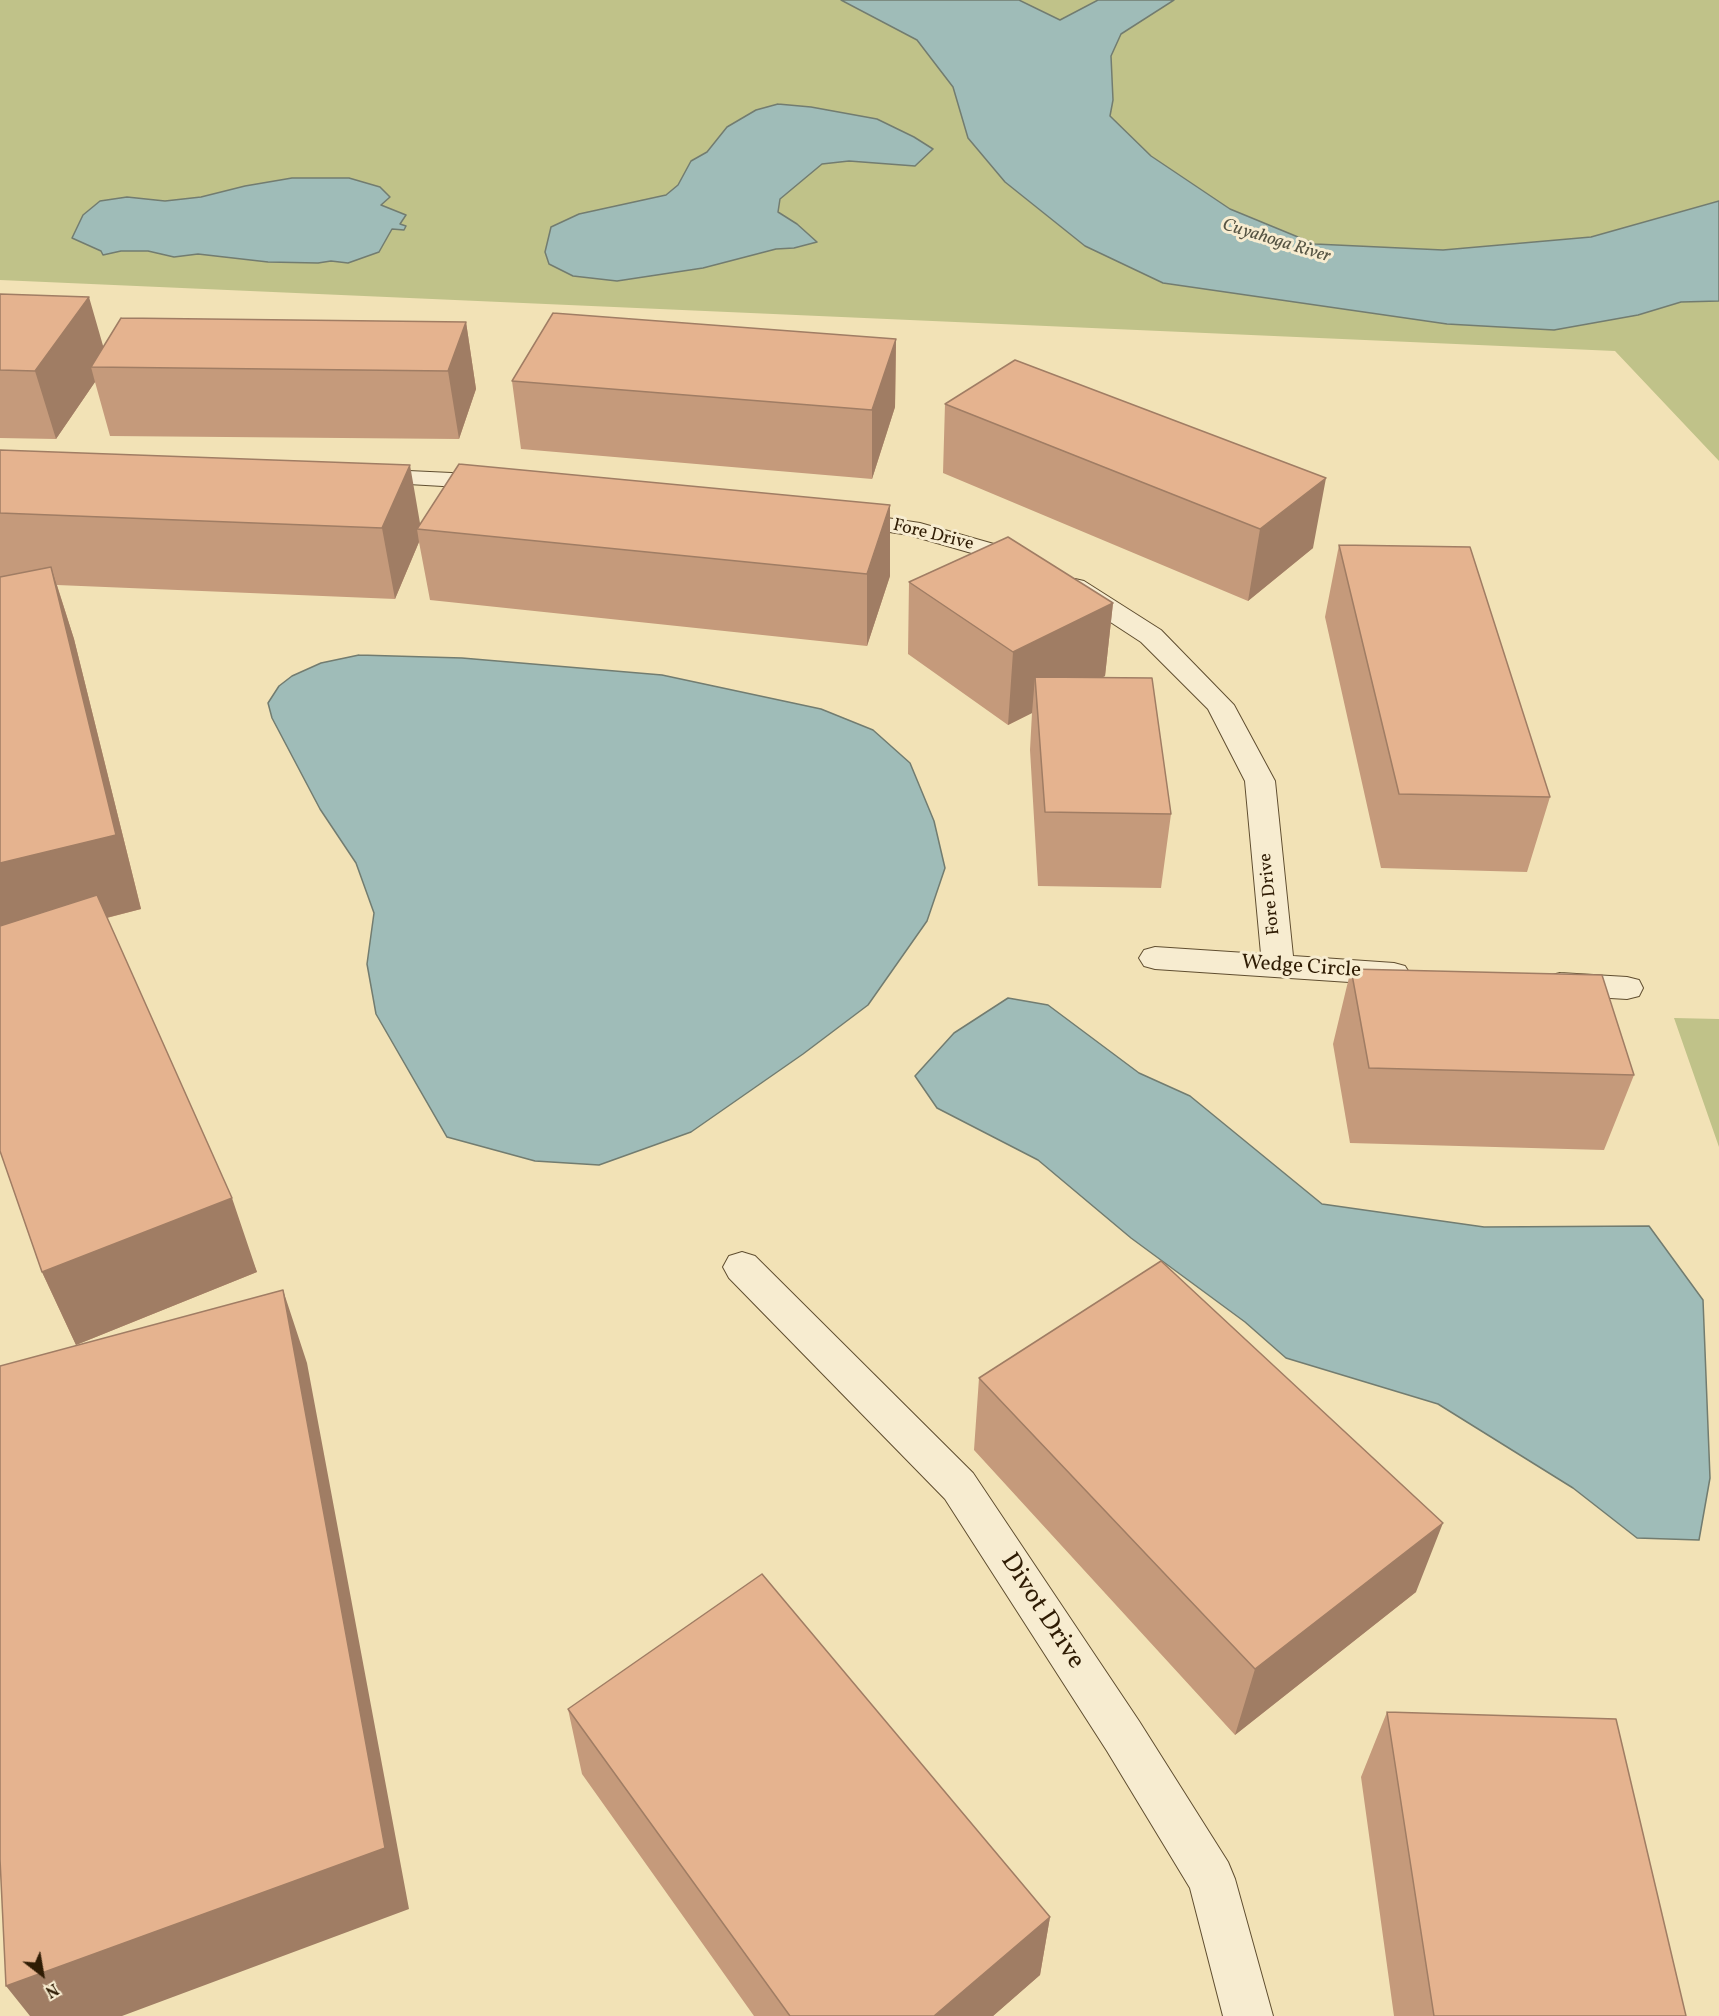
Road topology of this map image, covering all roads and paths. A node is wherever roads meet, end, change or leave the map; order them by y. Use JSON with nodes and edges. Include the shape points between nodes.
{"nodes":[{"id":1,"x":342,"y":475,"type":"edge"},
{"id":2,"x":517,"y":484,"type":"edge"},
{"id":3,"x":818,"y":515,"type":"edge"},
{"id":4,"x":1155,"y":958,"type":"dead end"},
{"id":5,"x":1278,"y":966,"type":"junction"},
{"id":6,"x":1429,"y":976,"type":"edge"},
{"id":7,"x":1534,"y":982,"type":"edge"},
{"id":8,"x":1627,"y":988,"type":"dead end"},
{"id":9,"x":742,"y":1267,"type":"dead end"},
{"id":10,"x":1248,"y":2016,"type":"edge"}],
"edges":[{"from":1,"to":2,"type":"street"},
{"from":3,"to":5,"type":"street","name":"Fore Drive","via":[[911,528],[1041,565],[1150,636],[1220,705],[1260,781]]},
{"from":4,"to":5,"type":"street","name":"Wedge Circle"},
{"from":5,"to":6,"type":"street","name":"Wedge Circle"},
{"from":7,"to":8,"type":"street"},
{"from":9,"to":10,"type":"street","name":"Divot Drive","via":[[958,1486],[1123,1736],[1211,1879]]}]}
